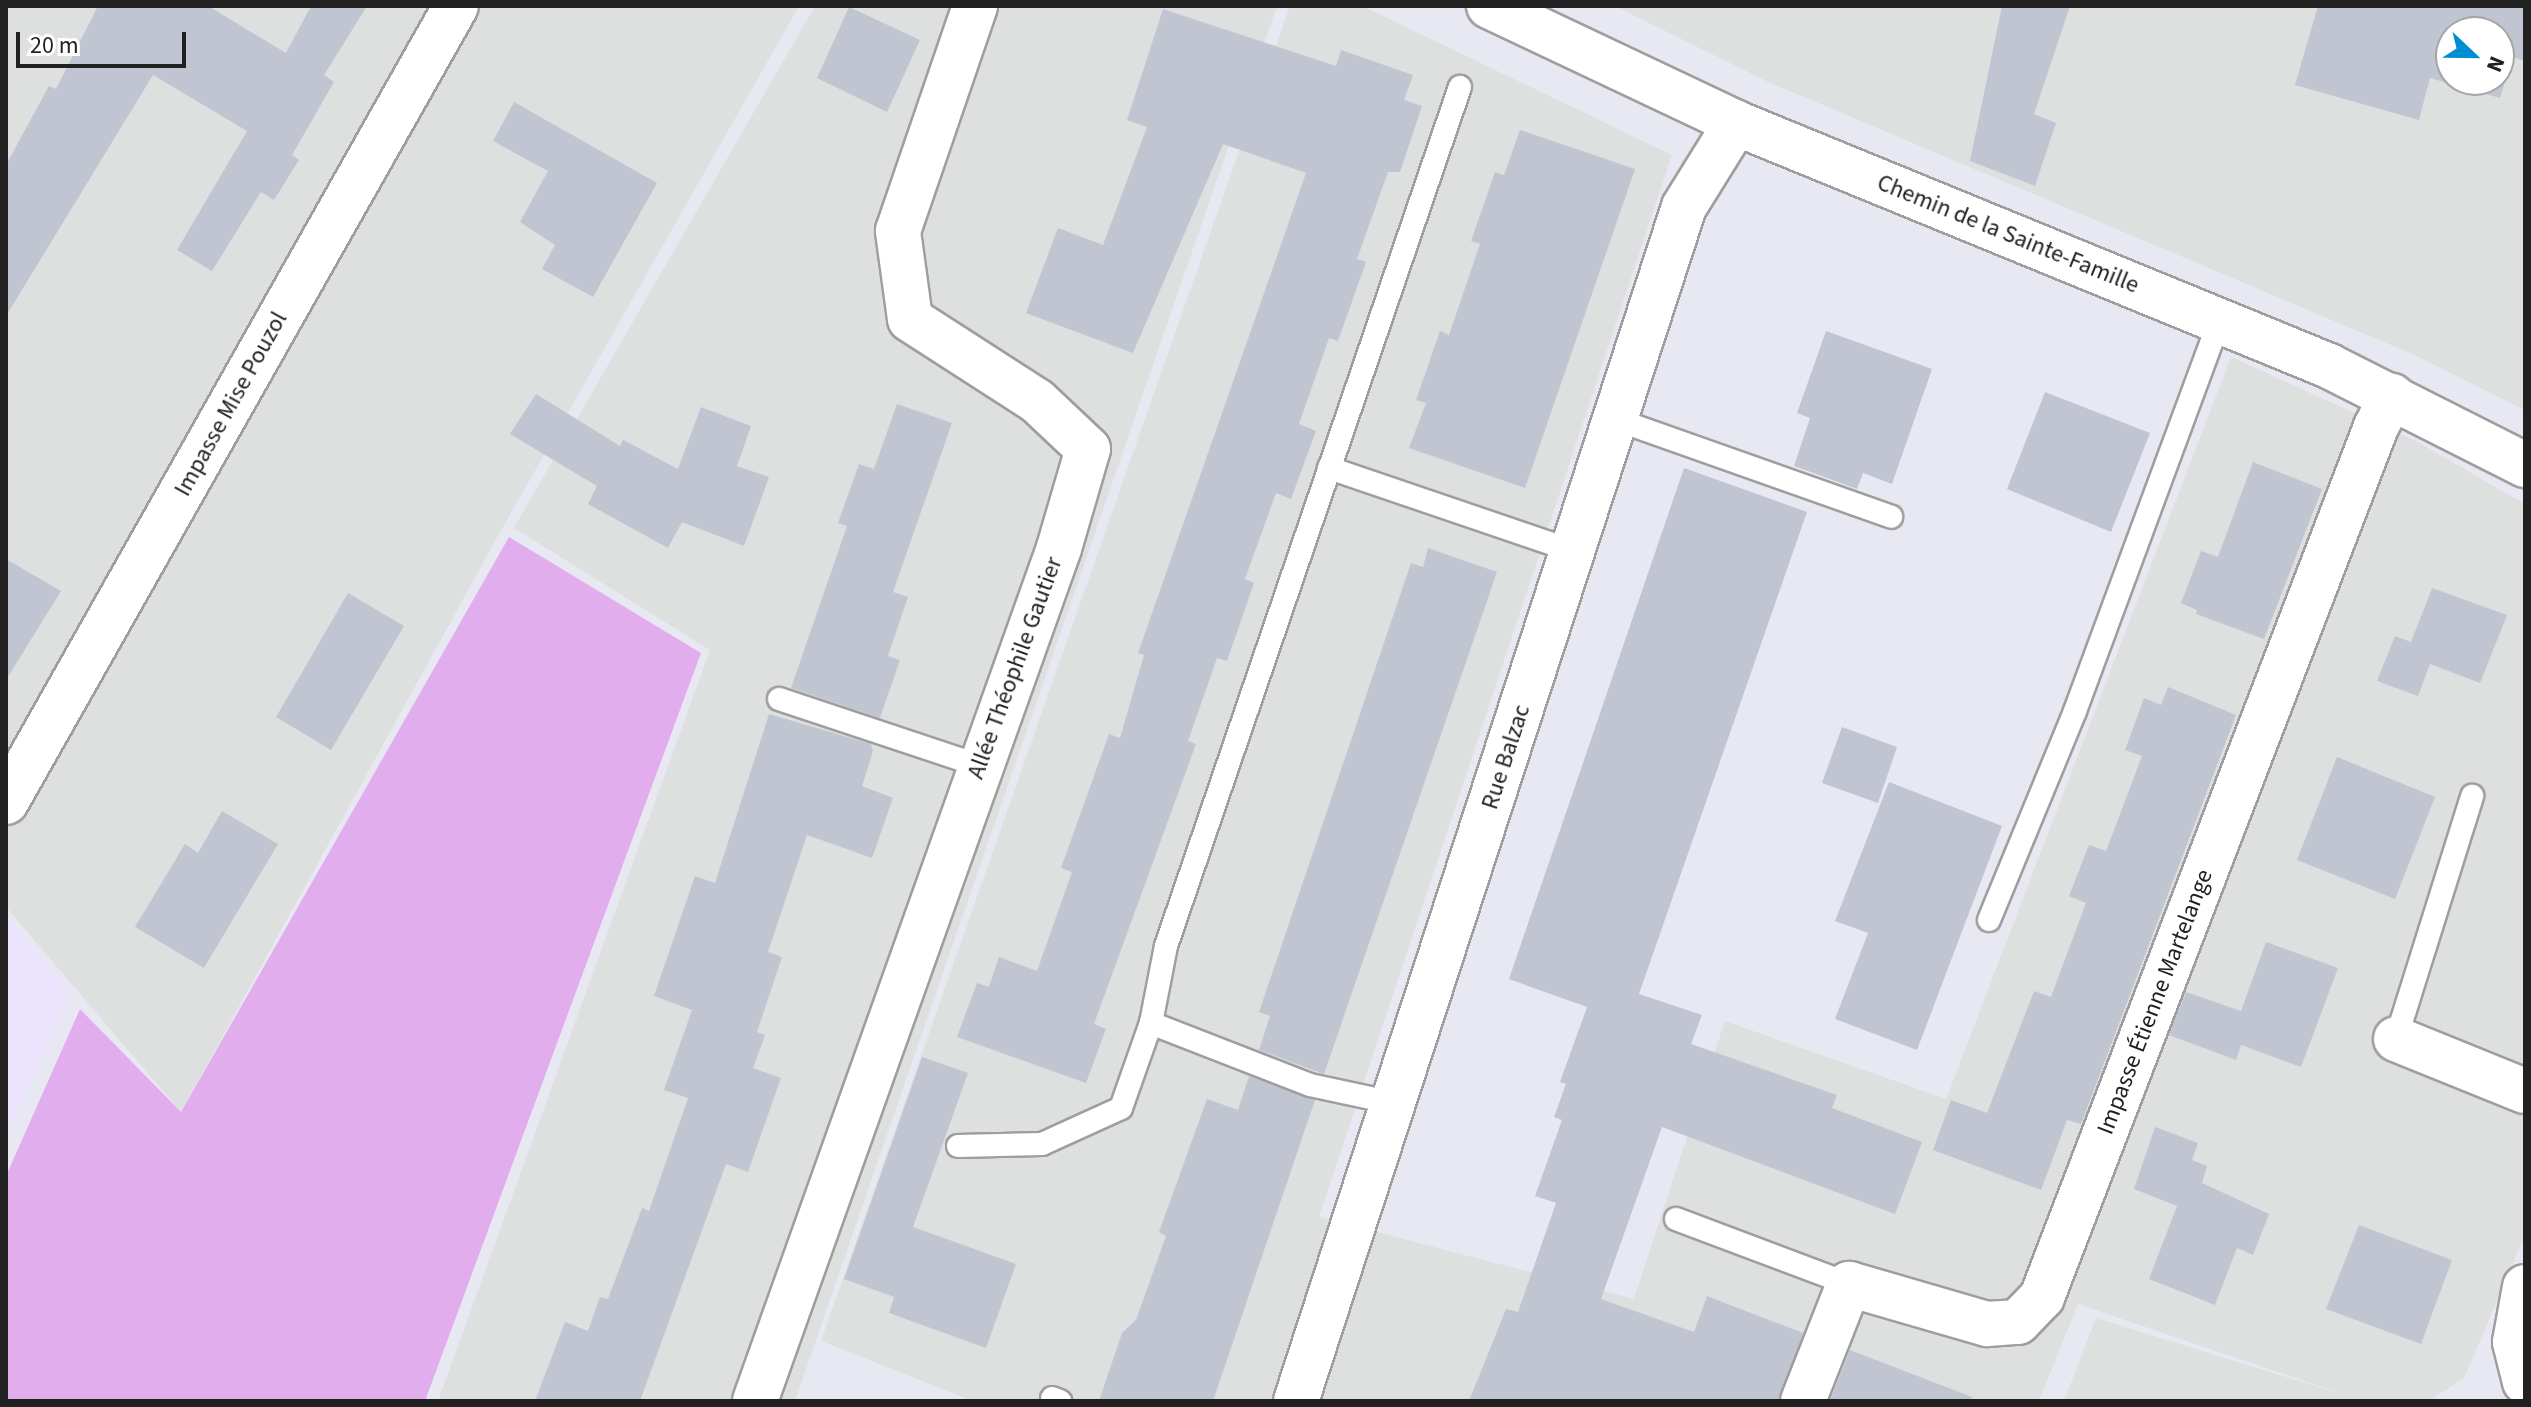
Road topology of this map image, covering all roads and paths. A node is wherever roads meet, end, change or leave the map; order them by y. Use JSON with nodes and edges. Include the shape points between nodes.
{"nodes":[{"id":1,"x":456,"y":6,"type":"edge"},
{"id":2,"x":975,"y":6,"type":"edge"},
{"id":3,"x":1489,"y":6,"type":"edge"},
{"id":4,"x":1460,"y":87,"type":"dead end"},
{"id":5,"x":1736,"y":123,"type":"junction"},
{"id":6,"x":2219,"y":321,"type":"junction"},
{"id":7,"x":2392,"y":396,"type":"junction"},
{"id":8,"x":1615,"y":419,"type":"junction"},
{"id":9,"x":2525,"y":465,"type":"edge"},
{"id":10,"x":1329,"y":468,"type":"junction"},
{"id":11,"x":1891,"y":517,"type":"dead end"},
{"id":12,"x":1573,"y":551,"type":"junction"},
{"id":13,"x":779,"y":699,"type":"dead end"},
{"id":14,"x":980,"y":766,"type":"junction"},
{"id":15,"x":2472,"y":796,"type":"dead end"},
{"id":16,"x":6,"y":802,"type":"edge"},
{"id":17,"x":1989,"y":920,"type":"dead end"},
{"id":18,"x":1151,"y":1023,"type":"junction"},
{"id":19,"x":2396,"y":1039,"type":"joint"},
{"id":20,"x":2525,"y":1091,"type":"edge"},
{"id":21,"x":1394,"y":1103,"type":"junction"},
{"id":22,"x":958,"y":1146,"type":"dead end"},
{"id":23,"x":1676,"y":1219,"type":"dead end"},
{"id":24,"x":1849,"y":1284,"type":"junction"},
{"id":25,"x":2525,"y":1287,"type":"edge"},
{"id":26,"x":2525,"y":1382,"type":"edge"},
{"id":27,"x":755,"y":1401,"type":"edge"},
{"id":28,"x":1296,"y":1401,"type":"edge"},
{"id":29,"x":1803,"y":1401,"type":"edge"}],
"edges":[{"from":1,"to":16,"type":"street","name":"Impasse Mise Pouzol"},
{"from":2,"to":14,"type":"street","name":"Allée Théophile Gautier","via":[[898,231],[910,319],[1037,401],[1088,449],[1059,548]]},
{"from":3,"to":5,"type":"street","name":"Chemin de la Sainte-Famille"},
{"from":4,"to":10,"type":"lane"},
{"from":5,"to":6,"type":"street","name":"Chemin de la Sainte-Famille"},
{"from":5,"to":8,"type":"street","name":"Rue Balzac","via":[[1684,207]]},
{"from":6,"to":7,"type":"street","name":"Chemin de la Sainte-Famille"},
{"from":6,"to":17,"type":"lane","via":[[2075,711]]},
{"from":7,"to":9,"type":"street","name":"Chemin de la Sainte-Famille"},
{"from":7,"to":24,"type":"street","name":"Impasse Étienne Martelange","via":[[2042,1297],[2018,1322],[1987,1324]]},
{"from":8,"to":11,"type":"lane"},
{"from":8,"to":12,"type":"street","name":"Rue Balzac"},
{"from":10,"to":12,"type":"lane"},
{"from":10,"to":18,"type":"lane","via":[[1166,946]]},
{"from":12,"to":21,"type":"street","name":"Rue Balzac"},
{"from":13,"to":14,"type":"lane"},
{"from":14,"to":27,"type":"street","name":"Allée Théophile Gautier"},
{"from":15,"to":19,"type":"lane"},
{"from":18,"to":21,"type":"lane","via":[[1310,1085]]},
{"from":18,"to":22,"type":"lane","via":[[1121,1108],[1042,1144]]},
{"from":19,"to":20,"type":"street"},
{"from":21,"to":28,"type":"street","name":"Rue Balzac"},
{"from":23,"to":24,"type":"lane"},
{"from":24,"to":29,"type":"street"},
{"from":25,"to":26,"type":"street","via":[[2515,1342]]}]}
